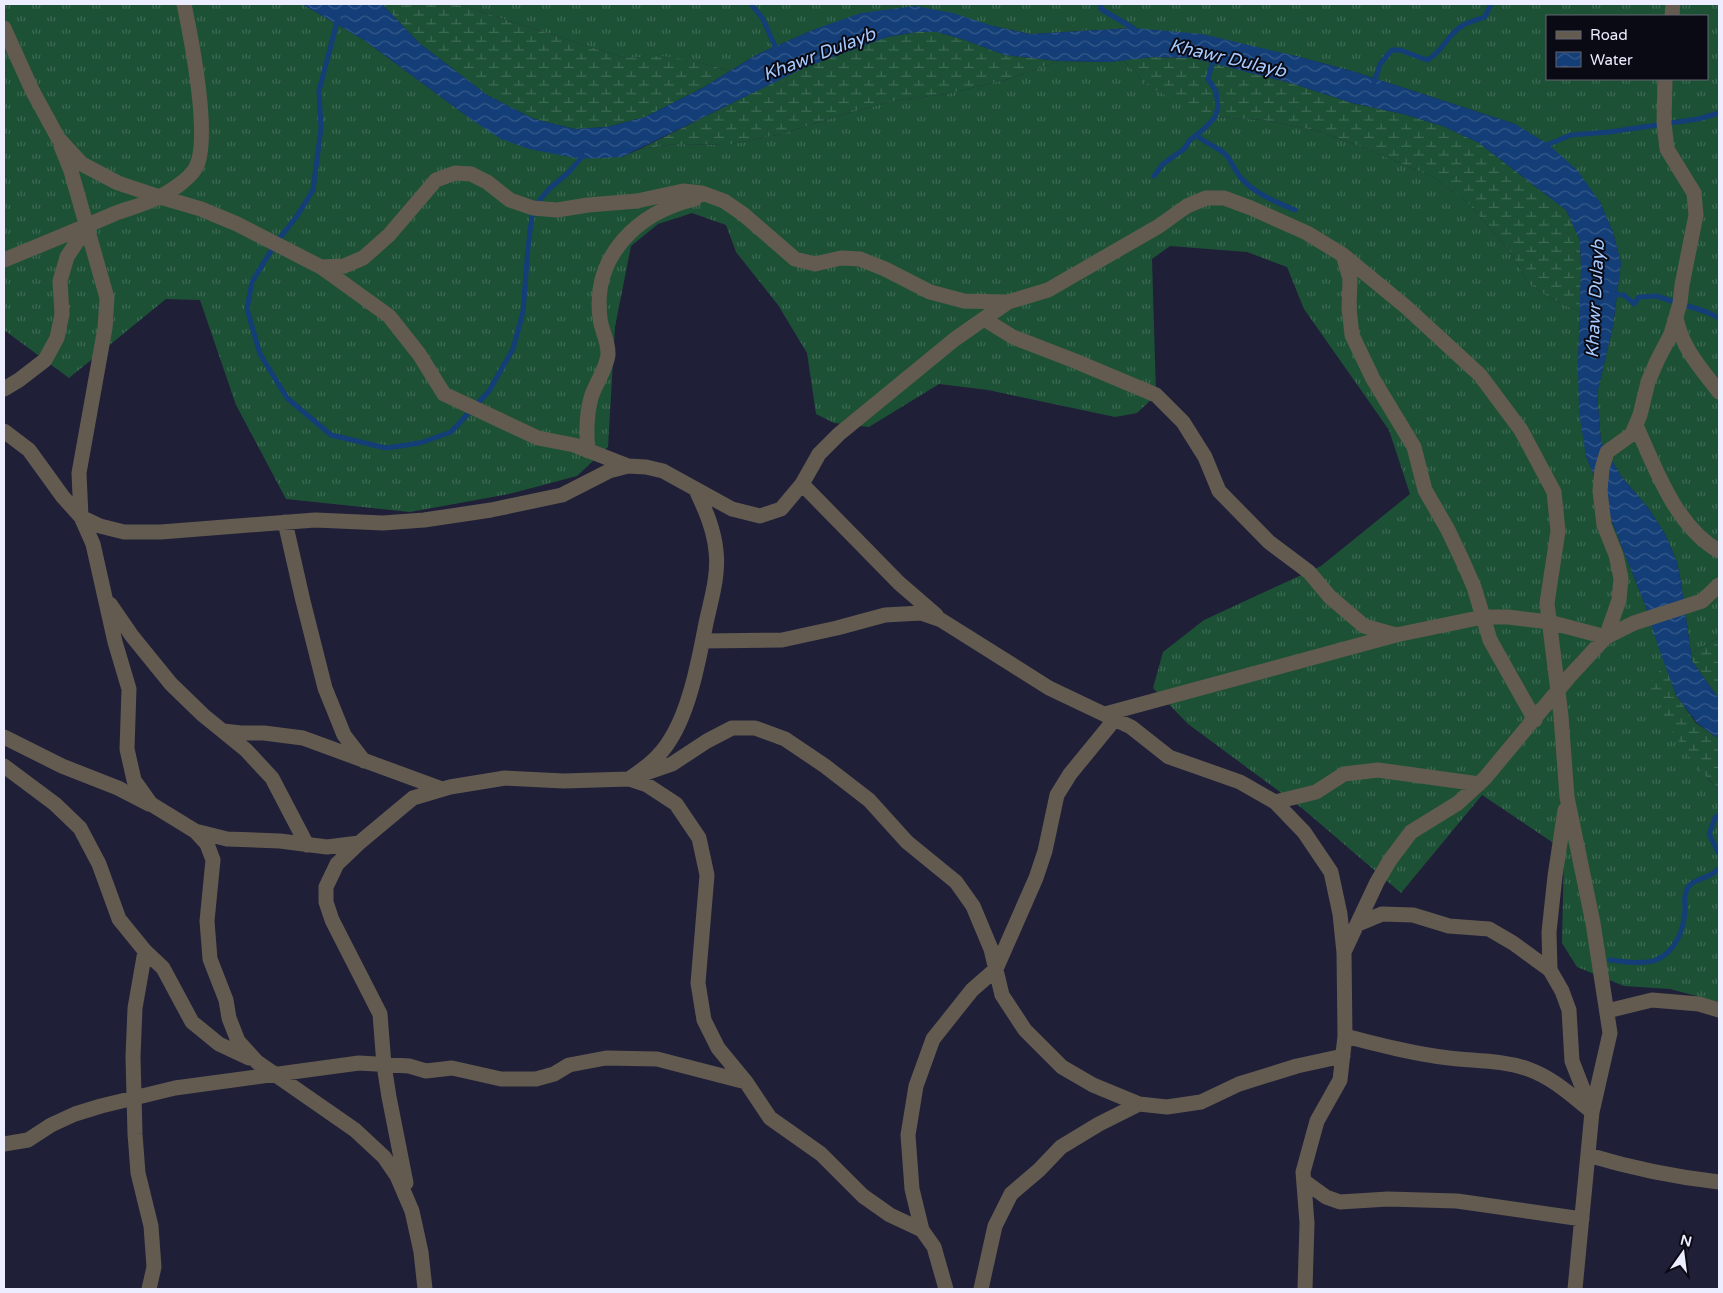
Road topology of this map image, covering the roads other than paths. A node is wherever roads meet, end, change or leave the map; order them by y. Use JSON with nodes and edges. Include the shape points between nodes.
{"nodes":[{"id":1,"x":184,"y":4,"type":"edge"},
{"id":2,"x":4,"y":28,"type":"edge"},
{"id":3,"x":1665,"y":80,"type":"edge"},
{"id":4,"x":58,"y":138,"type":"junction"},
{"id":5,"x":710,"y":196,"type":"junction"},
{"id":6,"x":160,"y":197,"type":"junction"},
{"id":7,"x":86,"y":226,"type":"junction"},
{"id":8,"x":1343,"y":255,"type":"junction"},
{"id":9,"x":4,"y":260,"type":"edge"},
{"id":10,"x":321,"y":267,"type":"junction"},
{"id":11,"x":1008,"y":302,"type":"junction"},
{"id":12,"x":1676,"y":317,"type":"junction"},
{"id":13,"x":984,"y":319,"type":"junction"},
{"id":14,"x":4,"y":389,"type":"edge"},
{"id":15,"x":1719,"y":392,"type":"edge"},
{"id":16,"x":1636,"y":424,"type":"junction"},
{"id":17,"x":4,"y":431,"type":"edge"},
{"id":18,"x":588,"y":451,"type":"junction"},
{"id":19,"x":628,"y":466,"type":"junction"},
{"id":20,"x":802,"y":484,"type":"junction"},
{"id":21,"x":696,"y":490,"type":"junction"},
{"id":22,"x":81,"y":517,"type":"junction"},
{"id":23,"x":285,"y":522,"type":"junction"},
{"id":24,"x":1719,"y":551,"type":"edge"},
{"id":25,"x":1719,"y":585,"type":"edge"},
{"id":26,"x":105,"y":597,"type":"junction"},
{"id":27,"x":1484,"y":617,"type":"junction"},
{"id":28,"x":941,"y":620,"type":"junction"},
{"id":29,"x":1549,"y":622,"type":"junction"},
{"id":30,"x":1396,"y":635,"type":"junction"},
{"id":31,"x":1606,"y":637,"type":"junction"},
{"id":32,"x":702,"y":641,"type":"junction"},
{"id":33,"x":1558,"y":692,"type":"junction"},
{"id":34,"x":1110,"y":716,"type":"junction"},
{"id":35,"x":1535,"y":720,"type":"junction"},
{"id":36,"x":221,"y":730,"type":"junction"},
{"id":37,"x":4,"y":737,"type":"edge"},
{"id":38,"x":364,"y":761,"type":"junction"},
{"id":39,"x":4,"y":766,"type":"edge"},
{"id":40,"x":629,"y":779,"type":"junction"},
{"id":41,"x":1479,"y":784,"type":"junction"},
{"id":42,"x":442,"y":789,"type":"junction"},
{"id":43,"x":1567,"y":797,"type":"junction"},
{"id":44,"x":1275,"y":802,"type":"junction"},
{"id":45,"x":151,"y":804,"type":"junction"},
{"id":46,"x":195,"y":831,"type":"junction"},
{"id":47,"x":359,"y":843,"type":"junction"},
{"id":48,"x":307,"y":845,"type":"junction"},
{"id":49,"x":1358,"y":924,"type":"junction"},
{"id":50,"x":145,"y":951,"type":"junction"},
{"id":51,"x":1344,"y":953,"type":"junction"},
{"id":52,"x":996,"y":969,"type":"junction"},
{"id":53,"x":1550,"y":970,"type":"junction"},
{"id":54,"x":1655,"y":988,"type":"dead end"},
{"id":55,"x":1636,"y":1004,"type":"junction"},
{"id":56,"x":1719,"y":1010,"type":"edge"},
{"id":57,"x":1607,"y":1011,"type":"junction"},
{"id":58,"x":1345,"y":1036,"type":"junction"},
{"id":59,"x":1343,"y":1056,"type":"junction"},
{"id":60,"x":257,"y":1062,"type":"junction"},
{"id":61,"x":384,"y":1065,"type":"junction"},
{"id":62,"x":274,"y":1073,"type":"junction"},
{"id":63,"x":746,"y":1082,"type":"junction"},
{"id":64,"x":134,"y":1098,"type":"junction"},
{"id":65,"x":1139,"y":1104,"type":"junction"},
{"id":66,"x":1592,"y":1112,"type":"junction"},
{"id":67,"x":4,"y":1144,"type":"edge"},
{"id":68,"x":1588,"y":1155,"type":"junction"},
{"id":69,"x":1304,"y":1181,"type":"junction"},
{"id":70,"x":1719,"y":1182,"type":"edge"},
{"id":71,"x":412,"y":1211,"type":"junction"},
{"id":72,"x":1582,"y":1219,"type":"junction"},
{"id":73,"x":922,"y":1230,"type":"junction"},
{"id":74,"x":149,"y":1289,"type":"edge"},
{"id":75,"x":425,"y":1289,"type":"edge"},
{"id":76,"x":946,"y":1289,"type":"edge"},
{"id":77,"x":981,"y":1289,"type":"edge"},
{"id":78,"x":1305,"y":1289,"type":"edge"},
{"id":79,"x":1576,"y":1289,"type":"edge"}],
"edges":[{"from":1,"to":6,"type":"street","via":[[199,99],[202,146],[195,169]]},
{"from":2,"to":4,"type":"street"},
{"from":3,"to":12,"type":"street","via":[[1667,149],[1694,193],[1696,215]]},
{"from":4,"to":6,"type":"street","via":[[82,164],[118,183]]},
{"from":4,"to":7,"type":"street"},
{"from":5,"to":10,"type":"street","via":[[683,191],[637,201],[557,210],[533,208],[510,200],[471,174],[455,173],[436,180],[388,235],[363,258],[344,266]]},
{"from":5,"to":11,"type":"street","via":[[743,214],[795,260],[815,264],[841,258],[860,259],[930,292],[964,301]]},
{"from":5,"to":18,"type":"street","via":[[678,203],[643,221],[622,240],[606,266],[600,294],[600,319],[608,355],[591,398],[585,428]]},
{"from":6,"to":7,"type":"street"},
{"from":6,"to":10,"type":"street","via":[[237,224]]},
{"from":7,"to":9,"type":"street"},
{"from":7,"to":14,"type":"street","via":[[67,257],[60,281],[62,314],[57,338],[45,360]]},
{"from":7,"to":22,"type":"street","via":[[106,298],[105,328],[78,473]]},
{"from":8,"to":11,"type":"street","via":[[1306,233],[1251,208],[1224,198],[1206,198],[1187,206],[1159,226],[1048,290]]},
{"from":8,"to":27,"type":"street","via":[[1350,279],[1352,335],[1373,379],[1414,447],[1425,490],[1464,564]]},
{"from":8,"to":29,"type":"street","via":[[1480,375],[1521,430],[1554,492],[1558,531],[1547,603]]},
{"from":10,"to":18,"type":"street","via":[[389,316],[419,354],[444,394],[538,438]]},
{"from":11,"to":13,"type":"street"},
{"from":12,"to":15,"type":"street","via":[[1690,355]]},
{"from":12,"to":16,"type":"street","via":[[1648,382]]},
{"from":13,"to":20,"type":"street","via":[[840,434],[818,454]]},
{"from":13,"to":30,"type":"street","via":[[1013,337],[1156,395],[1183,422],[1205,456],[1219,491],[1269,542],[1309,572],[1330,598],[1364,626]]},
{"from":16,"to":24,"type":"street","via":[[1684,520],[1707,544]]},
{"from":16,"to":31,"type":"street","via":[[1632,434],[1607,452],[1602,469],[1600,491],[1604,525],[1616,554],[1621,578],[1619,600]]},
{"from":17,"to":22,"type":"street","via":[[29,450]]},
{"from":18,"to":19,"type":"street"},
{"from":19,"to":21,"type":"street","via":[[663,472]]},
{"from":19,"to":23,"type":"street","via":[[609,471],[562,495],[491,510],[383,524],[315,520]]},
{"from":20,"to":21,"type":"street","via":[[781,509],[760,516],[732,509]]},
{"from":20,"to":28,"type":"street","via":[[899,583]]},
{"from":21,"to":32,"type":"street","via":[[709,517],[716,551],[716,578]]},
{"from":22,"to":23,"type":"street","via":[[124,532]]},
{"from":22,"to":26,"type":"street","via":[[93,544]]},
{"from":23,"to":38,"type":"street","via":[[325,688],[344,735]]},
{"from":25,"to":31,"type":"street","via":[[1702,601],[1634,623]]},
{"from":26,"to":36,"type":"street","via":[[171,684]]},
{"from":26,"to":45,"type":"street","via":[[130,689],[127,749],[134,780]]},
{"from":27,"to":29,"type":"street"},
{"from":27,"to":30,"type":"street"},
{"from":27,"to":35,"type":"street","via":[[1490,640]]},
{"from":28,"to":32,"type":"street","via":[[921,613],[885,615],[782,640]]},
{"from":28,"to":34,"type":"street","via":[[1049,688]]},
{"from":29,"to":31,"type":"street"},
{"from":29,"to":33,"type":"street"},
{"from":30,"to":34,"type":"street"},
{"from":31,"to":33,"type":"street"},
{"from":32,"to":40,"type":"street","via":[[685,709],[671,740],[654,761]]},
{"from":33,"to":35,"type":"street"},
{"from":33,"to":43,"type":"street"},
{"from":34,"to":44,"type":"street","via":[[1131,727],[1169,757],[1240,782]]},
{"from":34,"to":52,"type":"street","via":[[1057,795],[1036,878]]},
{"from":35,"to":41,"type":"street"},
{"from":36,"to":38,"type":"street","via":[[304,738]]},
{"from":36,"to":48,"type":"street","via":[[246,750],[272,778]]},
{"from":37,"to":45,"type":"street"},
{"from":38,"to":42,"type":"street"},
{"from":39,"to":50,"type":"street","via":[[55,804],[80,828],[99,864],[119,919]]},
{"from":40,"to":42,"type":"street","via":[[564,781],[505,778]]},
{"from":40,"to":52,"type":"street","via":[[672,764],[732,728],[754,728],[784,739],[869,800],[907,842],[956,882],[973,906]]},
{"from":40,"to":63,"type":"street","via":[[647,785],[676,804],[699,838],[707,875],[698,983],[704,1020],[718,1048]]},
{"from":41,"to":44,"type":"street","via":[[1378,770],[1344,774],[1316,792]]},
{"from":41,"to":49,"type":"street","via":[[1458,803],[1411,832],[1377,882]]},
{"from":42,"to":47,"type":"street","via":[[413,798]]},
{"from":43,"to":53,"type":"street","via":[[1549,932]]},
{"from":43,"to":57,"type":"street"},
{"from":44,"to":51,"type":"street","via":[[1304,832],[1331,872]]},
{"from":45,"to":46,"type":"street"},
{"from":46,"to":48,"type":"street","via":[[227,840]]},
{"from":46,"to":60,"type":"street","via":[[207,844],[213,860],[207,920],[210,959],[238,1042]]},
{"from":47,"to":48,"type":"street","via":[[327,847]]},
{"from":47,"to":61,"type":"street","via":[[337,864],[326,887],[326,902],[380,1014]]},
{"from":49,"to":51,"type":"street"},
{"from":49,"to":53,"type":"street","via":[[1382,914],[1413,915],[1448,926],[1489,929]]},
{"from":50,"to":60,"type":"street","via":[[163,968],[192,1022],[219,1044]]},
{"from":50,"to":64,"type":"street","via":[[135,1008]]},
{"from":51,"to":58,"type":"street"},
{"from":52,"to":65,"type":"street","via":[[1002,995],[1025,1030],[1062,1067],[1093,1085]]},
{"from":52,"to":73,"type":"street","via":[[972,990],[933,1040],[916,1086],[908,1135],[912,1189]]},
{"from":53,"to":66,"type":"street","via":[[1569,1010],[1572,1061]]},
{"from":54,"to":55,"type":"street"},
{"from":55,"to":56,"type":"street","via":[[1652,1000],[1699,1004]]},
{"from":55,"to":57,"type":"street"},
{"from":57,"to":66,"type":"street","via":[[1610,1033]]},
{"from":58,"to":59,"type":"street"},
{"from":58,"to":66,"type":"street","via":[[1398,1050],[1528,1069],[1555,1082]]},
{"from":59,"to":65,"type":"street","via":[[1239,1084],[1201,1102],[1167,1107]]},
{"from":59,"to":69,"type":"street","via":[[1340,1080],[1317,1121],[1303,1172]]},
{"from":60,"to":62,"type":"street"},
{"from":61,"to":62,"type":"street","via":[[359,1063]]},
{"from":61,"to":63,"type":"street","via":[[409,1066],[426,1071],[452,1068],[500,1079],[536,1079],[569,1066],[606,1058],[657,1059]]},
{"from":61,"to":71,"type":"street"},
{"from":62,"to":64,"type":"street","via":[[175,1088]]},
{"from":62,"to":71,"type":"street","via":[[355,1130],[384,1156],[397,1176]]},
{"from":63,"to":73,"type":"street","via":[[770,1118],[821,1154],[863,1196],[890,1215]]},
{"from":64,"to":67,"type":"street","via":[[75,1114],[28,1140]]},
{"from":64,"to":74,"type":"street","via":[[138,1173],[150,1226],[154,1267]]},
{"from":65,"to":77,"type":"street","via":[[1061,1147],[1011,1194],[994,1226]]},
{"from":66,"to":68,"type":"street"},
{"from":68,"to":70,"type":"street","via":[[1675,1177]]},
{"from":68,"to":72,"type":"street"},
{"from":69,"to":72,"type":"street","via":[[1326,1197],[1340,1202],[1457,1201]]},
{"from":69,"to":78,"type":"street","via":[[1307,1223]]},
{"from":71,"to":75,"type":"street"},
{"from":72,"to":79,"type":"street"},
{"from":73,"to":76,"type":"street","via":[[934,1247]]}]}
